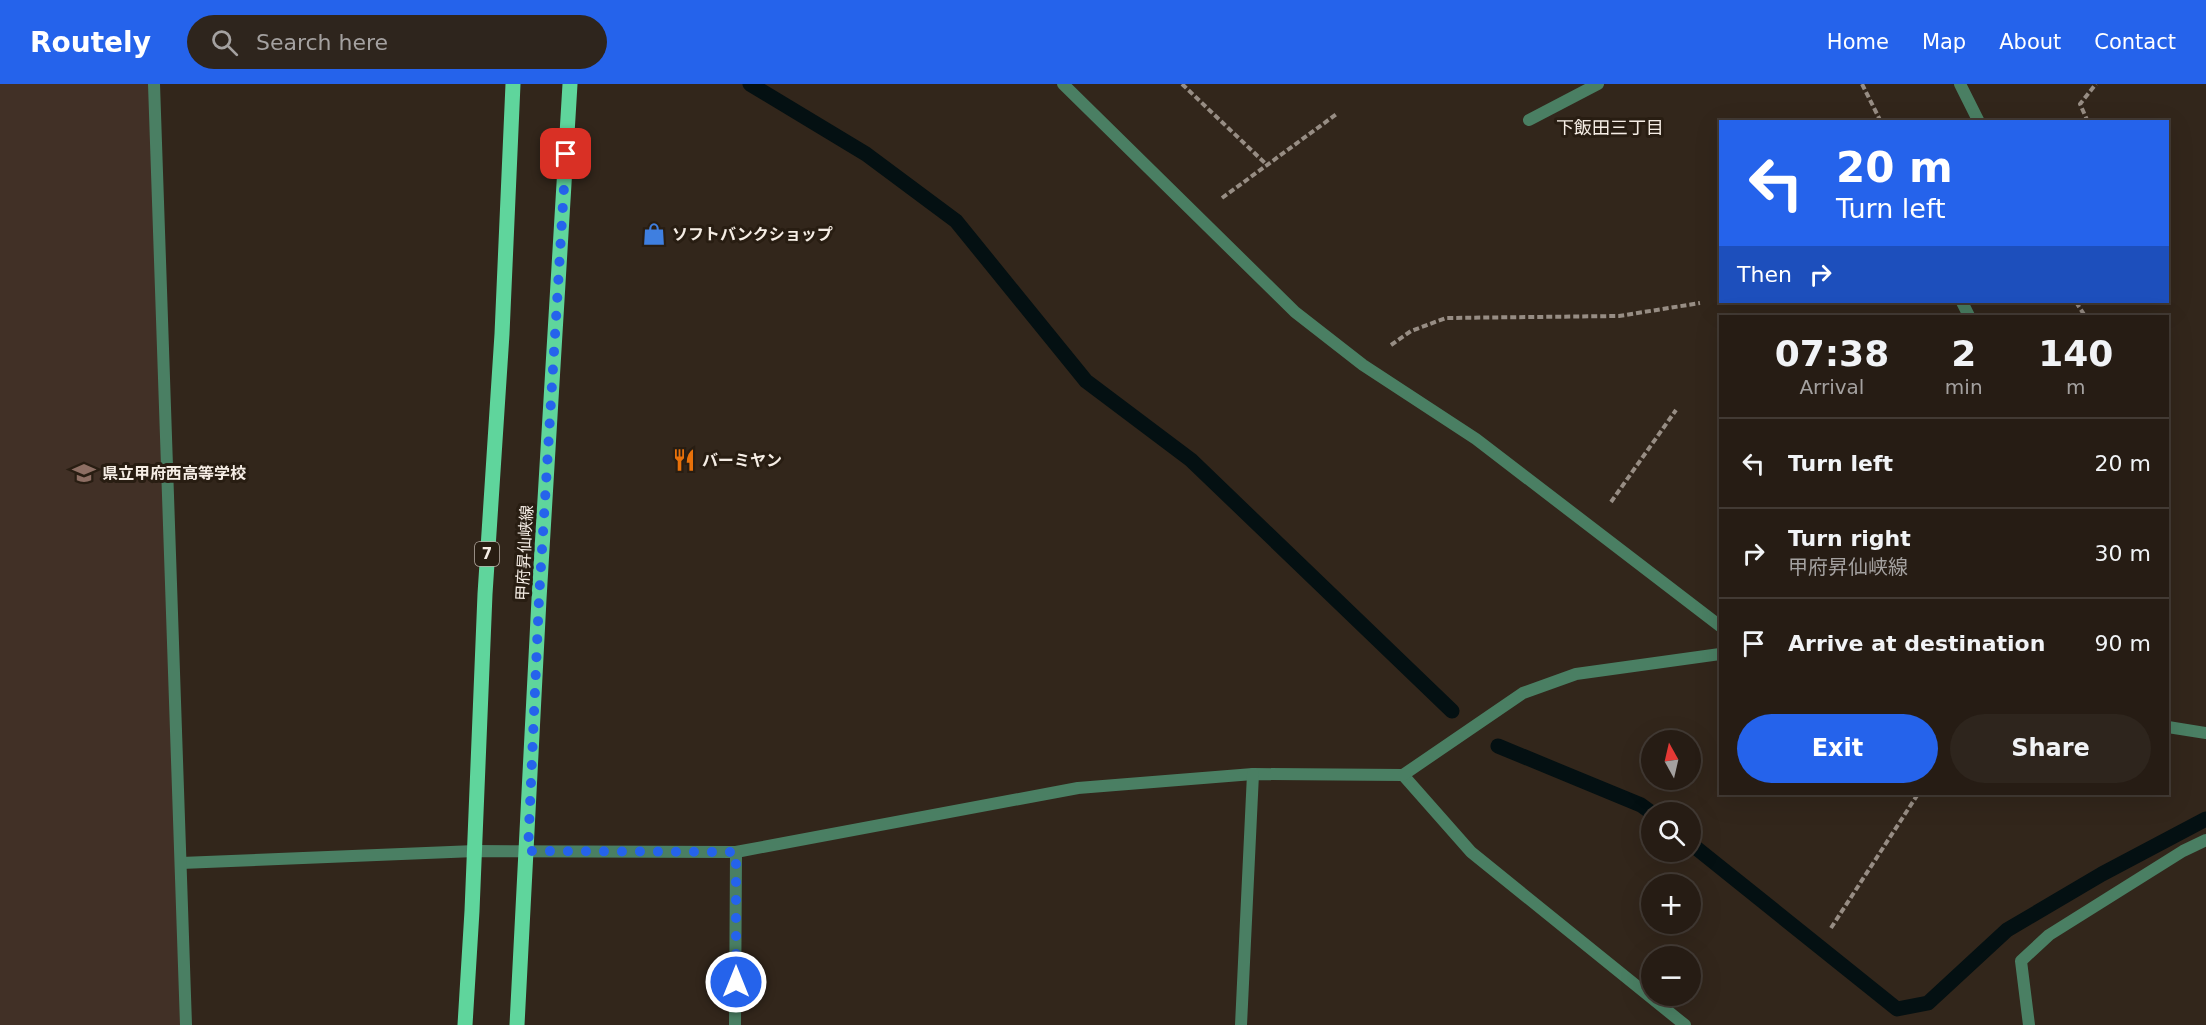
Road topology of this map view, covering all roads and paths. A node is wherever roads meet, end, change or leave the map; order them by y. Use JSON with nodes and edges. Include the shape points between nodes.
{"nodes":[{"id":1,"x":154,"y":84,"type":"edge"},
{"id":2,"x":513,"y":84,"type":"edge"},
{"id":3,"x":570,"y":84,"type":"edge"},
{"id":4,"x":1063,"y":84,"type":"edge"},
{"id":5,"x":1182,"y":84,"type":"edge"},
{"id":6,"x":1598,"y":84,"type":"edge"},
{"id":7,"x":1862,"y":84,"type":"edge"},
{"id":8,"x":1960,"y":84,"type":"edge"},
{"id":9,"x":2096,"y":84,"type":"edge"},
{"id":10,"x":1338,"y":113,"type":"dead end"},
{"id":11,"x":1529,"y":120,"type":"dead end"},
{"id":12,"x":1880,"y":120,"type":"edge"},
{"id":13,"x":1978,"y":120,"type":"edge"},
{"id":14,"x":2087,"y":120,"type":"edge"},
{"id":15,"x":1268,"y":165,"type":"junction"},
{"id":16,"x":1197,"y":216,"type":"junction"},
{"id":17,"x":1700,"y":303,"type":"dead end"},
{"id":18,"x":1363,"y":365,"type":"junction"},
{"id":19,"x":1676,"y":410,"type":"dead end"},
{"id":20,"x":1593,"y":527,"type":"junction"},
{"id":21,"x":1719,"y":625,"type":"edge"},
{"id":22,"x":1719,"y":654,"type":"edge"},
{"id":23,"x":2169,"y":727,"type":"edge"},
{"id":24,"x":2206,"y":733,"type":"edge"},
{"id":25,"x":1252,"y":774,"type":"junction"},
{"id":26,"x":1403,"y":775,"type":"junction"},
{"id":27,"x":1917,"y":795,"type":"edge"},
{"id":28,"x":2206,"y":840,"type":"edge"},
{"id":29,"x":475,"y":851,"type":"junction"},
{"id":30,"x":528,"y":851,"type":"junction"},
{"id":31,"x":736,"y":852,"type":"junction"},
{"id":32,"x":181,"y":863,"type":"junction"},
{"id":33,"x":1831,"y":928,"type":"dead end"},
{"id":34,"x":186,"y":1025,"type":"edge"},
{"id":35,"x":465,"y":1025,"type":"edge"},
{"id":36,"x":517,"y":1025,"type":"edge"},
{"id":37,"x":735,"y":1025,"type":"edge"},
{"id":38,"x":1241,"y":1025,"type":"edge"},
{"id":39,"x":1685,"y":1025,"type":"edge"},
{"id":40,"x":2029,"y":1025,"type":"edge"}],
"edges":[{"from":1,"to":32,"type":"street"},
{"from":2,"to":29,"type":"main road","number":"7"},
{"from":3,"to":30,"type":"main road","name":"甲府昇仙峡線"},
{"from":4,"to":16,"type":"street"},
{"from":5,"to":15,"type":"path"},
{"from":6,"to":11,"type":"street"},
{"from":7,"to":12,"type":"path"},
{"from":8,"to":13,"type":"street"},
{"from":9,"to":14,"type":"path","via":[[2080,104]]},
{"from":10,"to":15,"type":"path"},
{"from":15,"to":16,"type":"path"},
{"from":16,"to":18,"type":"street","via":[[1295,312]]},
{"from":17,"to":18,"type":"path","via":[[1619,316],[1446,318],[1411,331]]},
{"from":18,"to":20,"type":"street","via":[[1476,439]]},
{"from":19,"to":20,"type":"path"},
{"from":20,"to":21,"type":"street"},
{"from":22,"to":26,"type":"street","via":[[1576,674],[1523,693]]},
{"from":23,"to":24,"type":"street"},
{"from":25,"to":26,"type":"street"},
{"from":25,"to":31,"type":"street","via":[[1078,788]]},
{"from":25,"to":38,"type":"street"},
{"from":26,"to":39,"type":"street","via":[[1472,852]]},
{"from":27,"to":33,"type":"path"},
{"from":28,"to":40,"type":"street","via":[[2049,935],[2021,961]]},
{"from":29,"to":30,"type":"street"},
{"from":29,"to":32,"type":"street"},
{"from":29,"to":35,"type":"main road","number":"7"},
{"from":30,"to":31,"type":"street"},
{"from":30,"to":36,"type":"main road","name":"甲府昇仙峡線"},
{"from":31,"to":37,"type":"street"},
{"from":32,"to":34,"type":"street"}]}
